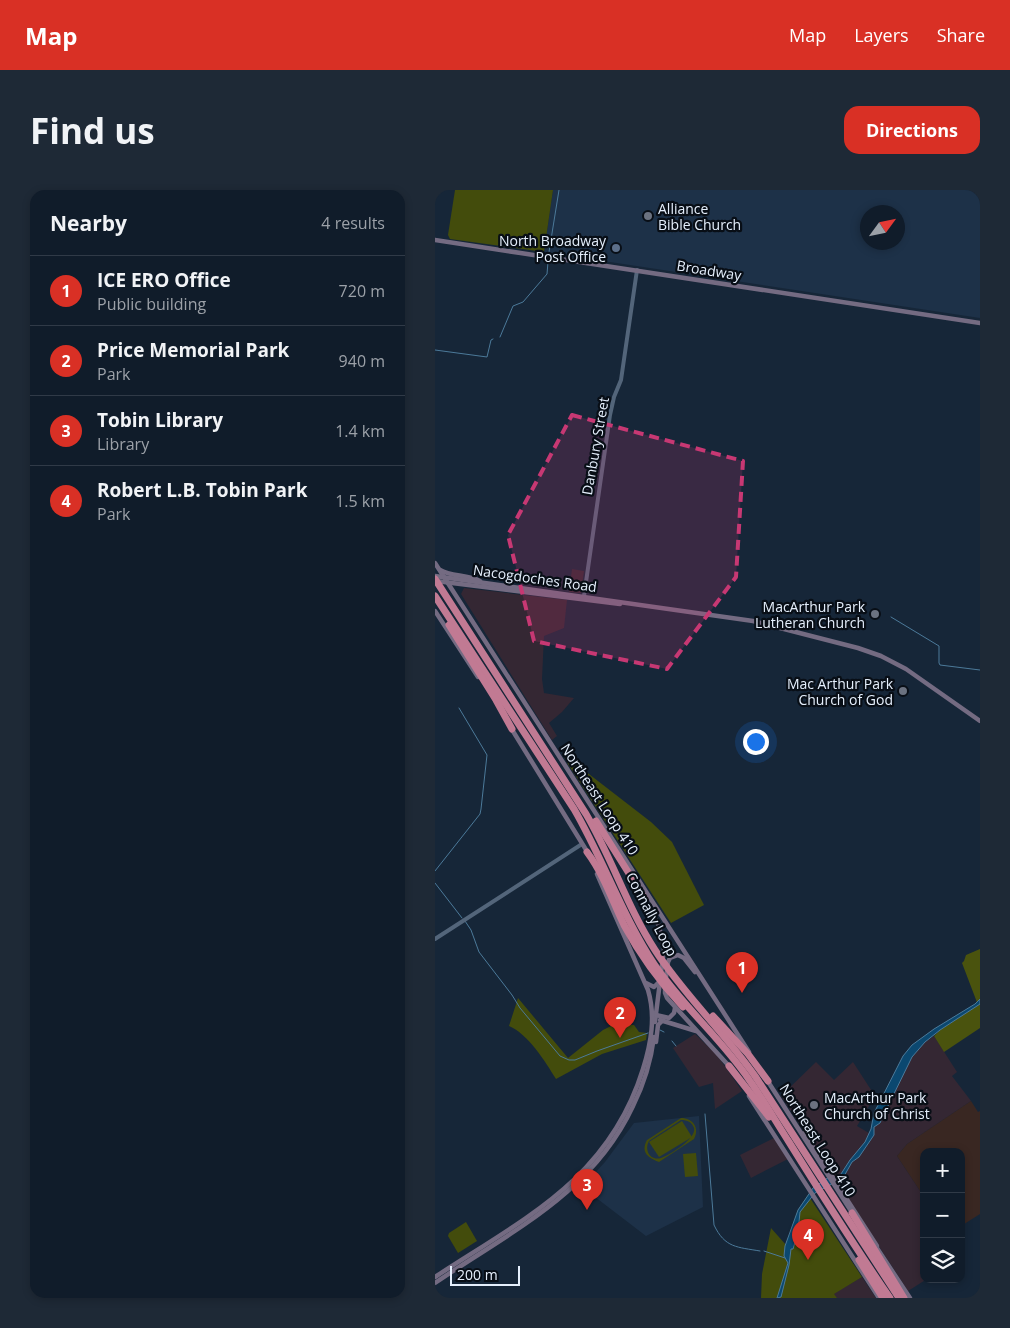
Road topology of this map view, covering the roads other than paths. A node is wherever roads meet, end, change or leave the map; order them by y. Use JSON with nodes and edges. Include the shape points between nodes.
{"nodes":[{"id":1,"x":435,"y":240,"type":"edge"},
{"id":2,"x":637,"y":270,"type":"junction"},
{"id":3,"x":980,"y":323,"type":"edge"},
{"id":4,"x":435,"y":564,"type":"edge"},
{"id":5,"x":439,"y":570,"type":"junction"},
{"id":6,"x":438,"y":580,"type":"edge"},
{"id":7,"x":482,"y":583,"type":"junction"},
{"id":8,"x":463,"y":584,"type":"junction"},
{"id":9,"x":452,"y":596,"type":"junction"},
{"id":10,"x":583,"y":596,"type":"junction"},
{"id":11,"x":436,"y":597,"type":"edge"},
{"id":12,"x":631,"y":604,"type":"junction"},
{"id":13,"x":435,"y":611,"type":"edge"},
{"id":14,"x":980,"y":721,"type":"edge"},
{"id":15,"x":512,"y":729,"type":"junction"},
{"id":16,"x":558,"y":768,"type":"junction"},
{"id":17,"x":582,"y":844,"type":"junction"},
{"id":18,"x":617,"y":845,"type":"junction"},
{"id":19,"x":587,"y":852,"type":"junction"},
{"id":20,"x":645,"y":899,"type":"junction"},
{"id":21,"x":435,"y":939,"type":"edge"},
{"id":22,"x":654,"y":967,"type":"junction"},
{"id":23,"x":673,"y":977,"type":"junction"},
{"id":24,"x":661,"y":978,"type":"junction"},
{"id":25,"x":645,"y":982,"type":"junction"},
{"id":26,"x":707,"y":987,"type":"junction"},
{"id":27,"x":675,"y":1008,"type":"junction"},
{"id":28,"x":654,"y":1016,"type":"junction"},
{"id":29,"x":662,"y":1021,"type":"junction"},
{"id":30,"x":697,"y":1032,"type":"junction"},
{"id":31,"x":729,"y":1066,"type":"junction"},
{"id":32,"x":648,"y":1070,"type":"junction"},
{"id":33,"x":768,"y":1081,"type":"junction"},
{"id":34,"x":790,"y":1144,"type":"junction"},
{"id":35,"x":818,"y":1157,"type":"junction"},
{"id":36,"x":809,"y":1166,"type":"junction"},
{"id":37,"x":848,"y":1211,"type":"junction"},
{"id":38,"x":852,"y":1241,"type":"junction"},
{"id":39,"x":881,"y":1254,"type":"junction"},
{"id":40,"x":435,"y":1276,"type":"edge"},
{"id":41,"x":435,"y":1283,"type":"edge"},
{"id":42,"x":879,"y":1298,"type":"edge"},
{"id":43,"x":883,"y":1298,"type":"edge"},
{"id":44,"x":890,"y":1298,"type":"edge"},
{"id":45,"x":899,"y":1298,"type":"edge"},
{"id":46,"x":904,"y":1298,"type":"edge"},
{"id":47,"x":909,"y":1298,"type":"edge"}],
"edges":[{"from":1,"to":2,"type":"main road","name":"Broadway"},
{"from":2,"to":3,"type":"main road","name":"Broadway"},
{"from":2,"to":10,"type":"street","name":"Danbury Street","via":[[621,380],[613,397],[610,415]]},
{"from":4,"to":5,"type":"main road"},
{"from":5,"to":6,"type":"main road"},
{"from":5,"to":7,"type":"main road"},
{"from":6,"to":7,"type":"main road","name":"Nacogdoches Road"},
{"from":6,"to":8,"type":"main road","name":"Nacogdoches Road"},
{"from":6,"to":9,"type":"highway","name":"Connally Loop"},
{"from":7,"to":10,"type":"main road","name":"Nacogdoches Road"},
{"from":8,"to":9,"type":"main road"},
{"from":8,"to":12,"type":"main road","name":"Nacogdoches Road"},
{"from":9,"to":16,"type":"highway","name":"Connally Loop"},
{"from":9,"to":18,"type":"main road","name":"Northeast Loop 410"},
{"from":10,"to":12,"type":"main road","name":"Nacogdoches Road"},
{"from":11,"to":15,"type":"highway"},
{"from":11,"to":22,"type":"highway","name":"Connally Loop","via":[[574,809]]},
{"from":12,"to":14,"type":"main road","name":"Nacogdoches Road","via":[[753,621],[858,648],[906,668]]},
{"from":13,"to":15,"type":"main road"},
{"from":15,"to":17,"type":"main road"},
{"from":16,"to":20,"type":"highway"},
{"from":16,"to":23,"type":"highway","name":"Connally Loop","via":[[597,832],[635,914]]},
{"from":17,"to":19,"type":"main road"},
{"from":17,"to":21,"type":"street"},
{"from":18,"to":20,"type":"main road"},
{"from":18,"to":26,"type":"main road","name":"Northeast Loop 410"},
{"from":19,"to":22,"type":"highway","via":[[631,937]]},
{"from":19,"to":25,"type":"main road"},
{"from":20,"to":24,"type":"main road","via":[[663,938]]},
{"from":22,"to":34,"type":"highway","name":"Connally Loop","via":[[689,1014],[718,1040],[750,1080]]},
{"from":23,"to":33,"type":"highway","via":[[741,1046]]},
{"from":23,"to":36,"type":"highway","name":"Connally Loop","via":[[748,1066]]},
{"from":24,"to":25,"type":"main road","via":[[654,987]]},
{"from":24,"to":28,"type":"main road"},
{"from":25,"to":28,"type":"main road"},
{"from":26,"to":27,"type":"main road","via":[[684,958],[678,955],[670,958],[665,993]]},
{"from":26,"to":33,"type":"main road","name":"Northeast Loop 410"},
{"from":27,"to":28,"type":"main road","via":[[669,1018]]},
{"from":27,"to":30,"type":"main road"},
{"from":28,"to":29,"type":"main road"},
{"from":28,"to":32,"type":"main road"},
{"from":28,"to":40,"type":"main road","via":[[636,1090],[617,1129],[595,1159],[555,1197]]},
{"from":29,"to":30,"type":"main road"},
{"from":29,"to":32,"type":"main road","via":[[658,1025],[654,1055]]},
{"from":30,"to":31,"type":"main road"},
{"from":31,"to":34,"type":"highway"},
{"from":31,"to":42,"type":"main road"},
{"from":32,"to":41,"type":"main road","via":[[620,1131],[605,1154],[580,1181],[533,1220]]},
{"from":33,"to":35,"type":"main road","name":"Northeast Loop 410"},
{"from":34,"to":36,"type":"highway","name":"Connally Loop"},
{"from":35,"to":37,"type":"main road","name":"Northeast Loop 410"},
{"from":35,"to":39,"type":"main road"},
{"from":36,"to":37,"type":"highway","name":"Connally Loop"},
{"from":36,"to":38,"type":"highway","name":"Connally Loop"},
{"from":37,"to":39,"type":"main road","name":"Northeast Loop 410"},
{"from":37,"to":45,"type":"highway","name":"Connally Loop"},
{"from":37,"to":46,"type":"highway"},
{"from":38,"to":43,"type":"highway"},
{"from":38,"to":44,"type":"highway","name":"Connally Loop"},
{"from":39,"to":47,"type":"main road","name":"Northeast Loop 410"}]}
